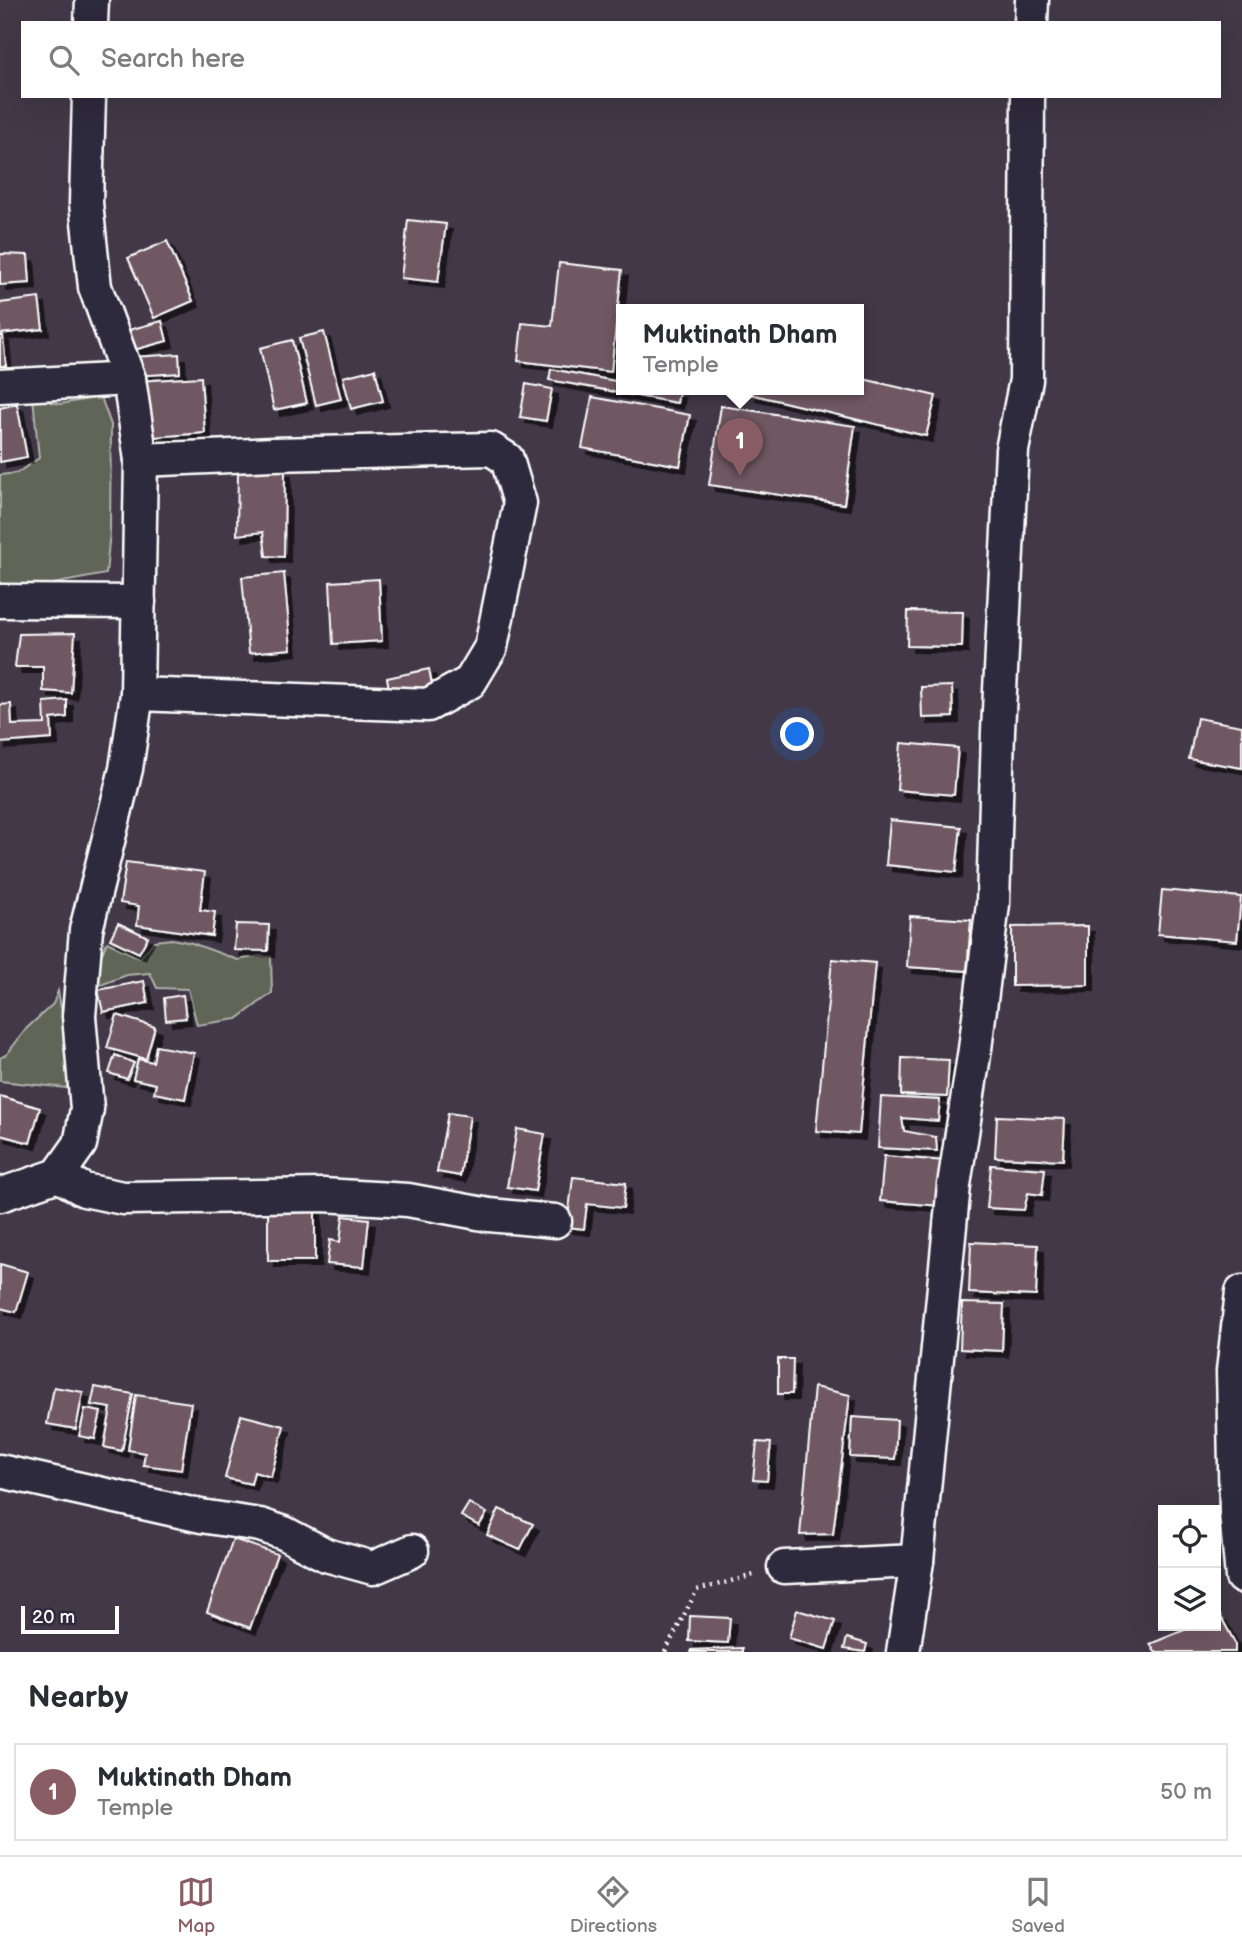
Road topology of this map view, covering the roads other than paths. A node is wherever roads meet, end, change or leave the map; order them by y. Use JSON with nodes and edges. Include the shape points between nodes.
{"nodes":[{"id":1,"x":92,"y":0,"type":"edge"},
{"id":2,"x":1032,"y":0,"type":"edge"},
{"id":3,"x":91,"y":21,"type":"edge"},
{"id":4,"x":1031,"y":21,"type":"edge"},
{"id":5,"x":89,"y":98,"type":"edge"},
{"id":6,"x":1028,"y":98,"type":"edge"},
{"id":7,"x":129,"y":379,"type":"junction"},
{"id":8,"x":0,"y":386,"type":"edge"},
{"id":9,"x":141,"y":460,"type":"junction"},
{"id":10,"x":0,"y":601,"type":"edge"},
{"id":11,"x":139,"y":602,"type":"junction"},
{"id":12,"x":137,"y":694,"type":"junction"},
{"id":13,"x":58,"y":1175,"type":"junction"},
{"id":14,"x":0,"y":1195,"type":"edge"},
{"id":15,"x":555,"y":1221,"type":"dead end"},
{"id":16,"x":1242,"y":1292,"type":"edge"},
{"id":17,"x":0,"y":1471,"type":"edge"},
{"id":18,"x":412,"y":1551,"type":"dead end"},
{"id":19,"x":917,"y":1561,"type":"junction"},
{"id":20,"x":784,"y":1567,"type":"road end"},
{"id":21,"x":1242,"y":1577,"type":"edge"},
{"id":22,"x":903,"y":1652,"type":"edge"}],
"edges":[{"from":1,"to":3,"type":"street"},
{"from":2,"to":4,"type":"street"},
{"from":5,"to":7,"type":"street","via":[[86,203],[95,287]]},
{"from":6,"to":19,"type":"street","via":[[1026,380],[1012,464],[993,904],[954,1185]]},
{"from":7,"to":8,"type":"street"},
{"from":7,"to":9,"type":"street"},
{"from":9,"to":11,"type":"street"},
{"from":9,"to":12,"type":"street","via":[[491,449],[507,459],[520,503],[491,647],[470,682],[428,705]]},
{"from":10,"to":11,"type":"street"},
{"from":11,"to":12,"type":"street"},
{"from":12,"to":13,"type":"street","via":[[126,769],[86,930],[79,1016],[87,1109],[80,1144]]},
{"from":13,"to":14,"type":"street"},
{"from":13,"to":15,"type":"street","via":[[84,1190],[123,1198],[323,1195],[408,1200]]},
{"from":16,"to":21,"type":"street","via":[[1233,1371]]},
{"from":17,"to":18,"type":"street","via":[[260,1525],[326,1555],[373,1568]]},
{"from":19,"to":20,"type":"street"},
{"from":19,"to":22,"type":"street"}]}
